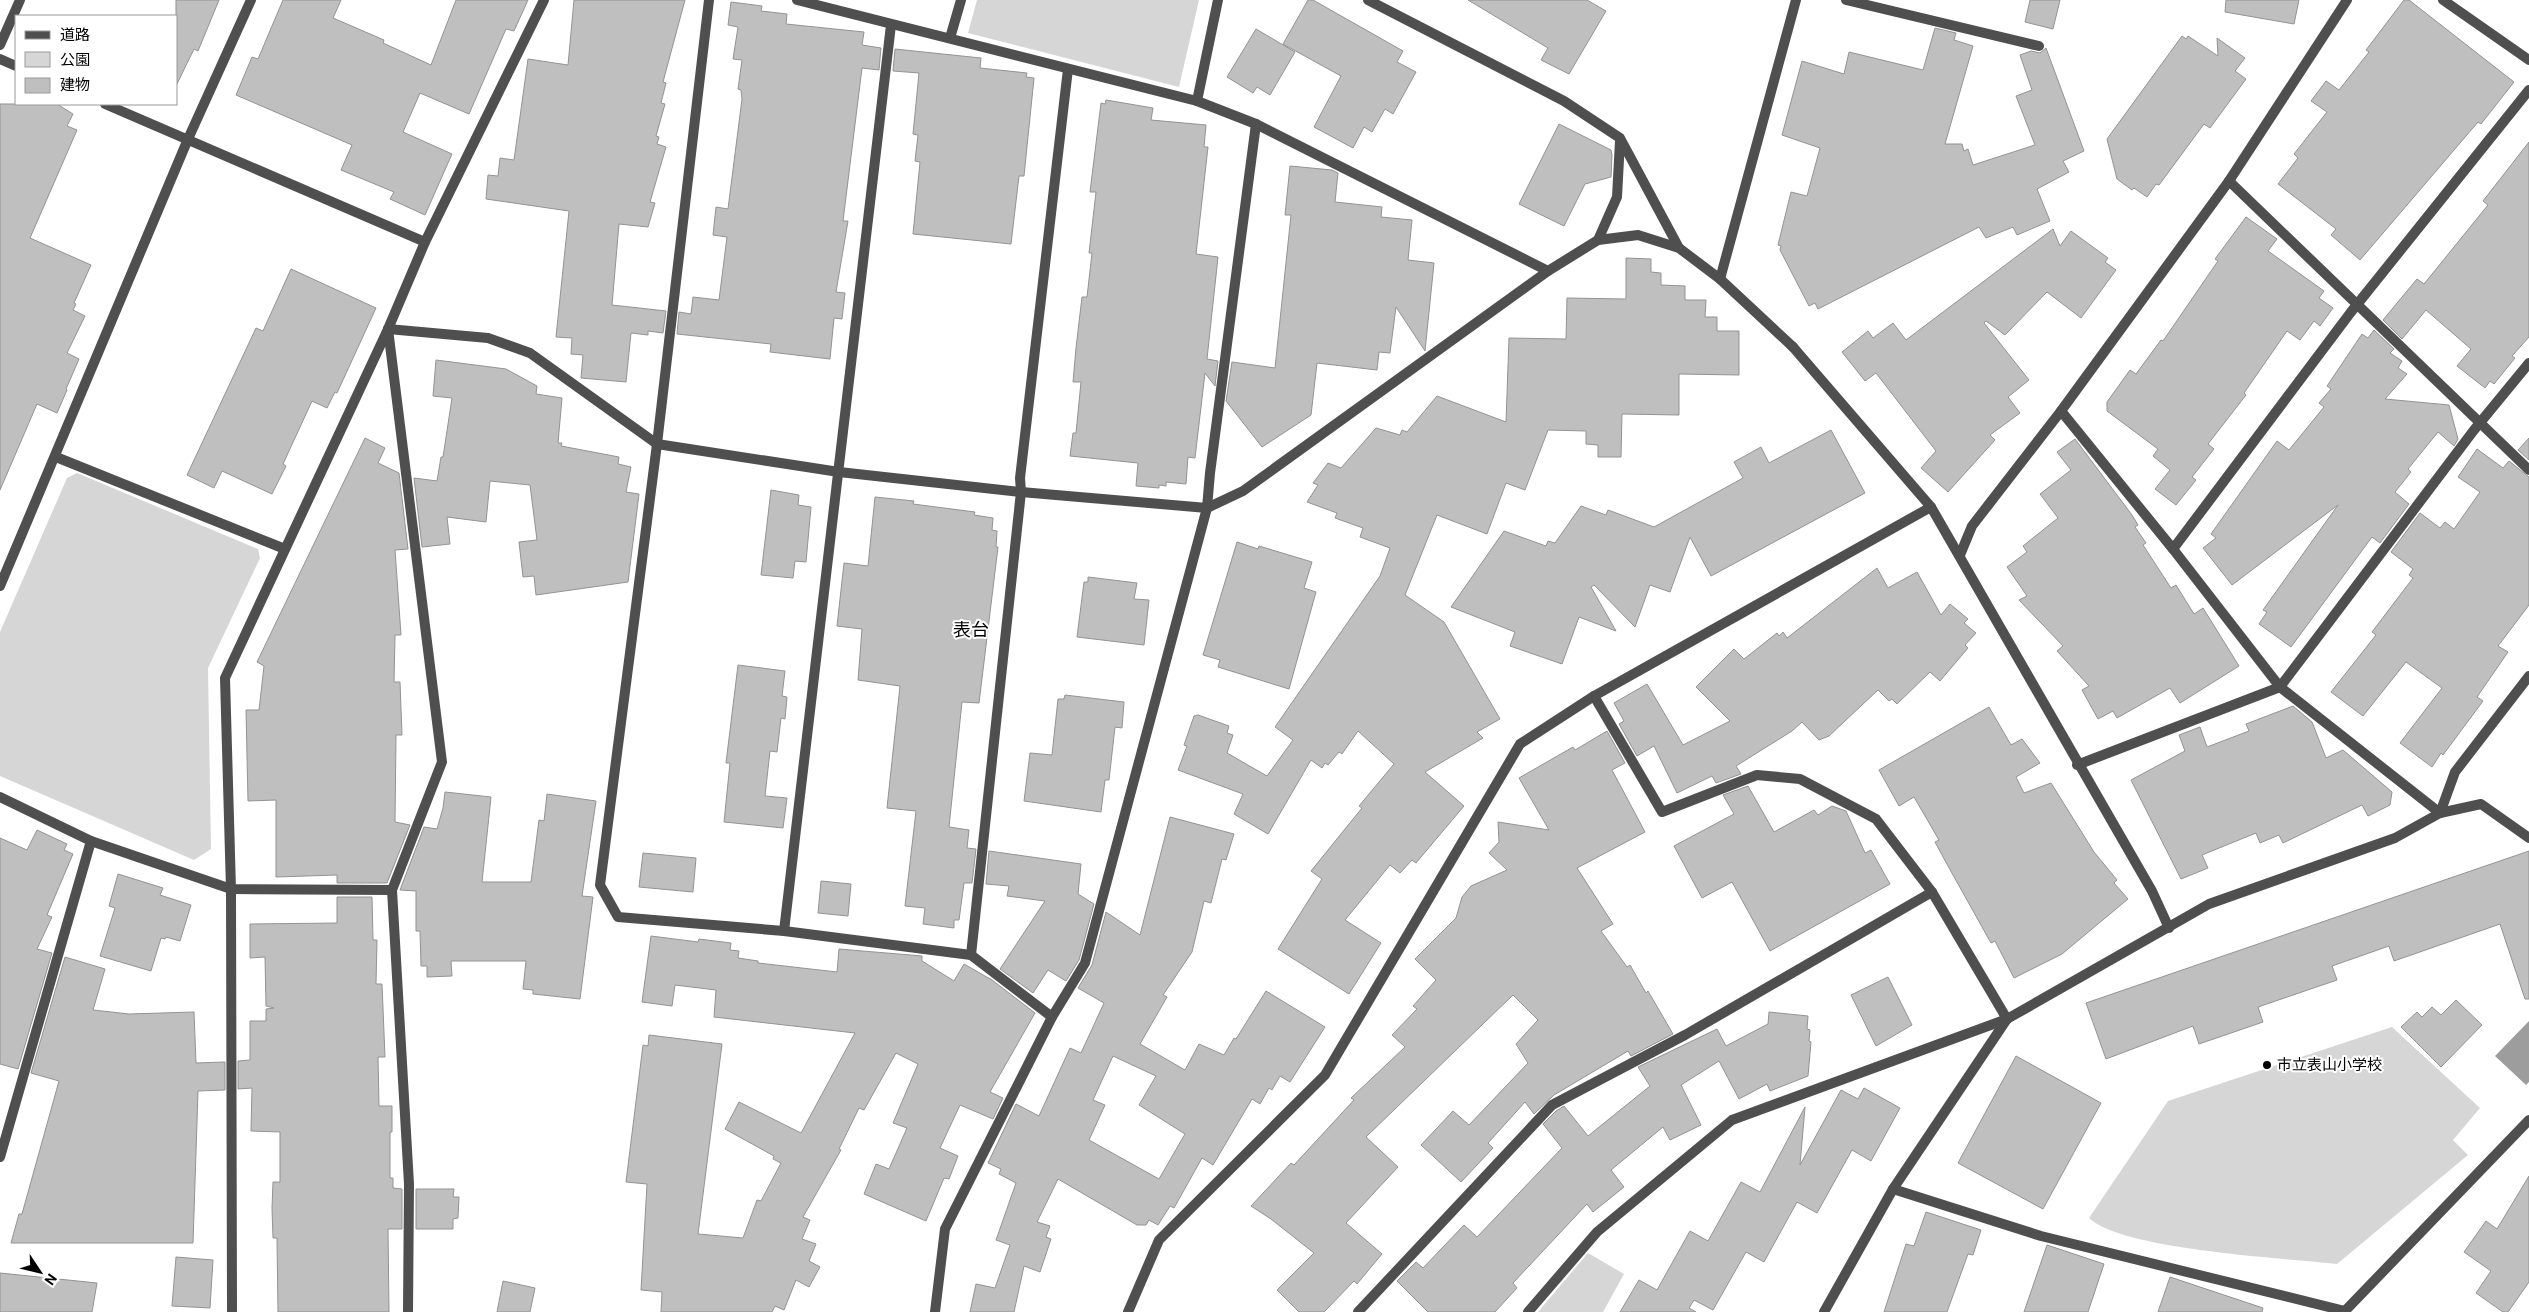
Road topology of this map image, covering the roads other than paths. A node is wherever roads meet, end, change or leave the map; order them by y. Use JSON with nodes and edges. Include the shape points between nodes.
{"nodes":[{"id":1,"x":20,"y":0,"type":"edge"},
{"id":2,"x":252,"y":0,"type":"edge"},
{"id":3,"x":544,"y":0,"type":"edge"},
{"id":4,"x":709,"y":0,"type":"edge"},
{"id":5,"x":797,"y":0,"type":"edge"},
{"id":6,"x":961,"y":0,"type":"edge"},
{"id":7,"x":1218,"y":0,"type":"edge"},
{"id":8,"x":1368,"y":0,"type":"edge"},
{"id":9,"x":1796,"y":0,"type":"edge"},
{"id":10,"x":1846,"y":0,"type":"edge"},
{"id":11,"x":2347,"y":0,"type":"edge"},
{"id":12,"x":2443,"y":0,"type":"edge"},
{"id":13,"x":891,"y":25,"type":"junction"},
{"id":14,"x":950,"y":38,"type":"junction"},
{"id":15,"x":0,"y":45,"type":"edge"},
{"id":16,"x":2038,"y":46,"type":"dead end"},
{"id":17,"x":0,"y":59,"type":"edge"},
{"id":18,"x":2529,"y":60,"type":"edge"},
{"id":19,"x":15,"y":66,"type":"edge"},
{"id":20,"x":1068,"y":69,"type":"junction"},
{"id":21,"x":2529,"y":90,"type":"edge"},
{"id":22,"x":1197,"y":101,"type":"junction"},
{"id":23,"x":107,"y":105,"type":"edge"},
{"id":24,"x":1256,"y":124,"type":"junction"},
{"id":25,"x":1620,"y":138,"type":"junction"},
{"id":26,"x":188,"y":139,"type":"junction"},
{"id":27,"x":2229,"y":181,"type":"junction"},
{"id":28,"x":1598,"y":240,"type":"junction"},
{"id":29,"x":425,"y":242,"type":"junction"},
{"id":30,"x":1679,"y":248,"type":"junction"},
{"id":31,"x":1548,"y":271,"type":"junction"},
{"id":32,"x":1720,"y":279,"type":"junction"},
{"id":33,"x":2357,"y":304,"type":"junction"},
{"id":34,"x":388,"y":329,"type":"junction"},
{"id":35,"x":2529,"y":364,"type":"edge"},
{"id":36,"x":2061,"y":411,"type":"junction"},
{"id":37,"x":2480,"y":422,"type":"junction"},
{"id":38,"x":658,"y":444,"type":"junction"},
{"id":39,"x":56,"y":457,"type":"junction"},
{"id":40,"x":2529,"y":470,"type":"edge"},
{"id":41,"x":839,"y":472,"type":"junction"},
{"id":42,"x":1021,"y":492,"type":"junction"},
{"id":43,"x":1207,"y":508,"type":"junction"},
{"id":44,"x":1931,"y":508,"type":"junction"},
{"id":45,"x":286,"y":549,"type":"junction"},
{"id":46,"x":2173,"y":549,"type":"junction"},
{"id":47,"x":1960,"y":555,"type":"junction"},
{"id":48,"x":0,"y":586,"type":"edge"},
{"id":49,"x":2529,"y":676,"type":"edge"},
{"id":50,"x":2280,"y":687,"type":"junction"},
{"id":51,"x":1594,"y":696,"type":"junction"},
{"id":52,"x":2077,"y":765,"type":"junction"},
{"id":53,"x":0,"y":797,"type":"edge"},
{"id":54,"x":2440,"y":813,"type":"junction"},
{"id":55,"x":2529,"y":838,"type":"edge"},
{"id":56,"x":91,"y":841,"type":"junction"},
{"id":57,"x":231,"y":889,"type":"junction"},
{"id":58,"x":392,"y":890,"type":"junction"},
{"id":59,"x":1932,"y":892,"type":"junction"},
{"id":60,"x":2169,"y":928,"type":"junction"},
{"id":61,"x":784,"y":931,"type":"junction"},
{"id":62,"x":971,"y":954,"type":"junction"},
{"id":63,"x":1052,"y":1017,"type":"junction"},
{"id":64,"x":2007,"y":1019,"type":"junction"},
{"id":65,"x":2529,"y":1120,"type":"edge"},
{"id":66,"x":0,"y":1157,"type":"edge"},
{"id":67,"x":1893,"y":1188,"type":"junction"},
{"id":68,"x":232,"y":1312,"type":"edge"},
{"id":69,"x":408,"y":1312,"type":"edge"},
{"id":70,"x":935,"y":1312,"type":"edge"},
{"id":71,"x":1128,"y":1312,"type":"edge"},
{"id":72,"x":1358,"y":1312,"type":"edge"},
{"id":73,"x":1528,"y":1312,"type":"edge"},
{"id":74,"x":1824,"y":1312,"type":"edge"},
{"id":75,"x":2344,"y":1312,"type":"edge"}],
"edges":[{"from":1,"to":15,"type":"street"},
{"from":2,"to":26,"type":"street"},
{"from":3,"to":29,"type":"street"},
{"from":4,"to":38,"type":"street"},
{"from":5,"to":13,"type":"street"},
{"from":6,"to":14,"type":"street"},
{"from":7,"to":22,"type":"street"},
{"from":8,"to":25,"type":"street","via":[[1564,101]]},
{"from":9,"to":32,"type":"street"},
{"from":10,"to":16,"type":"street"},
{"from":11,"to":27,"type":"street"},
{"from":12,"to":18,"type":"street"},
{"from":13,"to":14,"type":"street"},
{"from":13,"to":41,"type":"street"},
{"from":14,"to":20,"type":"street"},
{"from":17,"to":19,"type":"street"},
{"from":20,"to":22,"type":"street"},
{"from":20,"to":42,"type":"street","via":[[1020,478]]},
{"from":21,"to":33,"type":"street"},
{"from":22,"to":24,"type":"street"},
{"from":23,"to":26,"type":"street"},
{"from":24,"to":31,"type":"street"},
{"from":24,"to":43,"type":"street"},
{"from":25,"to":28,"type":"street","via":[[1617,197]]},
{"from":25,"to":30,"type":"street"},
{"from":26,"to":29,"type":"street"},
{"from":26,"to":39,"type":"street"},
{"from":27,"to":33,"type":"street"},
{"from":27,"to":36,"type":"street"},
{"from":28,"to":30,"type":"street","via":[[1638,235]]},
{"from":28,"to":31,"type":"street"},
{"from":29,"to":34,"type":"street"},
{"from":30,"to":32,"type":"street"},
{"from":31,"to":43,"type":"street","via":[[1243,491]]},
{"from":32,"to":44,"type":"street","via":[[1793,347]]},
{"from":33,"to":37,"type":"street"},
{"from":33,"to":46,"type":"street"},
{"from":34,"to":38,"type":"street","via":[[488,338],[530,352]]},
{"from":34,"to":45,"type":"street"},
{"from":34,"to":58,"type":"street","via":[[442,762]]},
{"from":35,"to":37,"type":"street"},
{"from":36,"to":46,"type":"street"},
{"from":36,"to":47,"type":"street","via":[[1972,526]]},
{"from":37,"to":40,"type":"street"},
{"from":37,"to":50,"type":"street"},
{"from":38,"to":41,"type":"street"},
{"from":38,"to":61,"type":"street","via":[[600,885],[618,917]]},
{"from":39,"to":45,"type":"street"},
{"from":39,"to":48,"type":"street"},
{"from":41,"to":42,"type":"street"},
{"from":41,"to":61,"type":"street"},
{"from":42,"to":43,"type":"street"},
{"from":42,"to":62,"type":"street"},
{"from":43,"to":63,"type":"street","via":[[1085,963]]},
{"from":44,"to":47,"type":"street"},
{"from":44,"to":51,"type":"street"},
{"from":45,"to":57,"type":"street","via":[[225,678]]},
{"from":46,"to":50,"type":"street"},
{"from":47,"to":52,"type":"street"},
{"from":49,"to":54,"type":"street","via":[[2455,772]]},
{"from":50,"to":52,"type":"street"},
{"from":50,"to":54,"type":"street"},
{"from":51,"to":59,"type":"street","via":[[1662,812],[1756,775],[1800,779],[1876,819]]},
{"from":51,"to":71,"type":"street","via":[[1520,744],[1325,1075],[1159,1240]]},
{"from":52,"to":60,"type":"street","via":[[2152,891]]},
{"from":53,"to":56,"type":"street"},
{"from":54,"to":55,"type":"street","via":[[2481,804]]},
{"from":54,"to":60,"type":"street","via":[[2395,838],[2209,904]]},
{"from":56,"to":57,"type":"street"},
{"from":56,"to":66,"type":"street"},
{"from":57,"to":58,"type":"street"},
{"from":57,"to":68,"type":"street"},
{"from":58,"to":69,"type":"street","via":[[409,1184]]},
{"from":59,"to":64,"type":"street"},
{"from":59,"to":72,"type":"street","via":[[1685,1035],[1552,1105]]},
{"from":60,"to":64,"type":"street"},
{"from":61,"to":62,"type":"street"},
{"from":62,"to":63,"type":"street"},
{"from":63,"to":70,"type":"street","via":[[945,1229]]},
{"from":64,"to":67,"type":"street"},
{"from":64,"to":73,"type":"street","via":[[1732,1120],[1597,1232]]},
{"from":65,"to":75,"type":"street"},
{"from":67,"to":74,"type":"street"},
{"from":67,"to":75,"type":"street","via":[[2041,1236]]}]}
